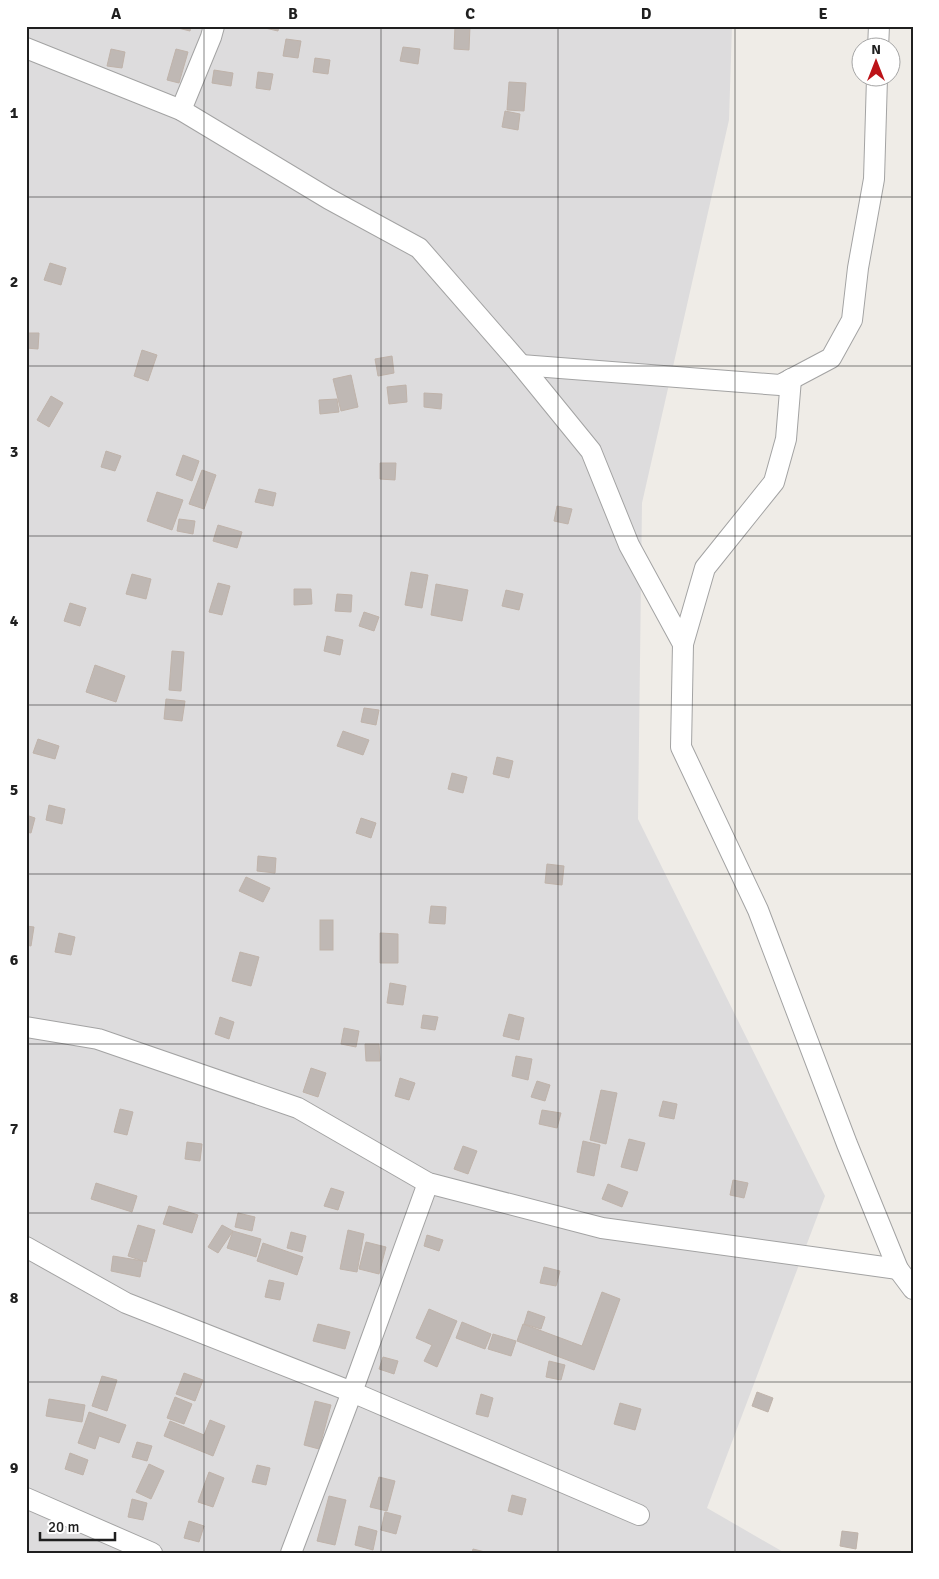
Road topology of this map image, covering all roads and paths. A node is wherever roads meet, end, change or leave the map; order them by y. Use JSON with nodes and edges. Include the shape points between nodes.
{"nodes":[{"id":1,"x":214,"y":26,"type":"edge"},
{"id":2,"x":26,"y":48,"type":"edge"},
{"id":3,"x":877,"y":88,"type":"edge"},
{"id":4,"x":181,"y":110,"type":"junction"},
{"id":5,"x":521,"y":365,"type":"junction"},
{"id":6,"x":791,"y":379,"type":"junction"},
{"id":7,"x":683,"y":644,"type":"junction"},
{"id":8,"x":26,"y":1027,"type":"edge"},
{"id":9,"x":428,"y":1183,"type":"junction"},
{"id":10,"x":26,"y":1247,"type":"edge"},
{"id":11,"x":898,"y":1269,"type":"junction"},
{"id":12,"x":913,"y":1290,"type":"edge"},
{"id":13,"x":352,"y":1392,"type":"junction"},
{"id":14,"x":26,"y":1498,"type":"edge"},
{"id":15,"x":639,"y":1515,"type":"dead end"},
{"id":16,"x":152,"y":1553,"type":"edge"},
{"id":17,"x":291,"y":1553,"type":"edge"}],
"edges":[{"from":1,"to":4,"type":"street"},
{"from":2,"to":4,"type":"street"},
{"from":3,"to":6,"type":"street","via":[[874,179],[852,320],[831,358]]},
{"from":4,"to":5,"type":"street","via":[[329,199],[419,248]]},
{"from":5,"to":6,"type":"street","via":[[780,385]]},
{"from":5,"to":7,"type":"street","via":[[591,451],[629,546]]},
{"from":6,"to":7,"type":"street","via":[[786,439],[774,482],[704,568]]},
{"from":7,"to":11,"type":"street","via":[[681,747],[758,910]]},
{"from":8,"to":9,"type":"street","via":[[98,1040],[298,1108]]},
{"from":9,"to":11,"type":"street","via":[[602,1228]]},
{"from":9,"to":13,"type":"street"},
{"from":10,"to":13,"type":"street","via":[[126,1303]]},
{"from":11,"to":12,"type":"street"},
{"from":13,"to":15,"type":"street"},
{"from":13,"to":17,"type":"street"},
{"from":14,"to":16,"type":"street"}]}
